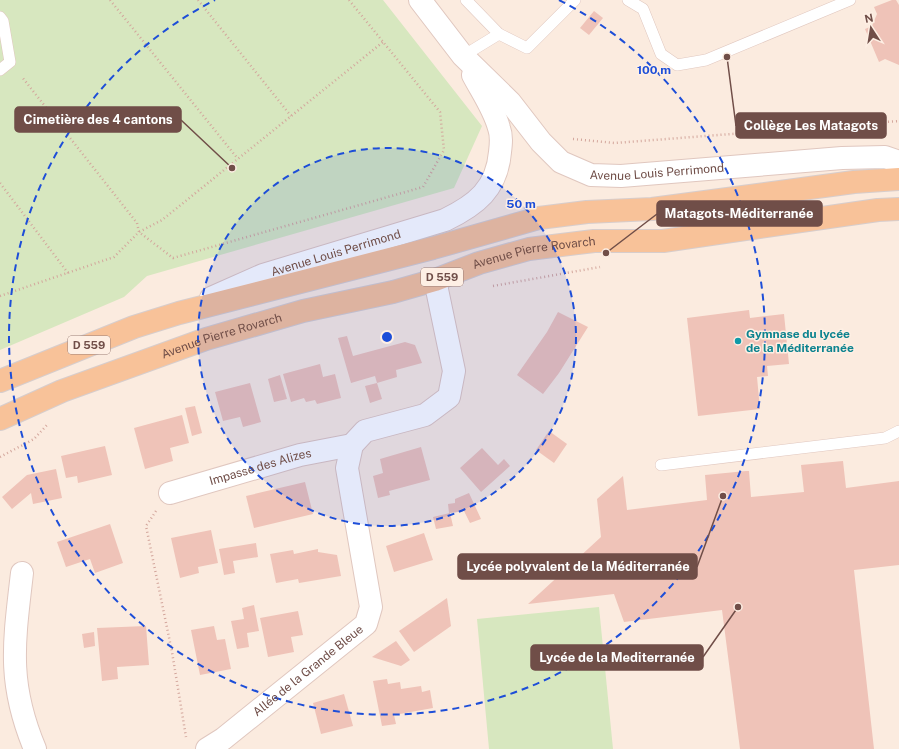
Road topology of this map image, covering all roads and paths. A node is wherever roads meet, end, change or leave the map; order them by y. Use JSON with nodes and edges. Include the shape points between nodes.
{"nodes":[{"id":1,"x":110,"y":0,"type":"edge"},
{"id":2,"x":198,"y":0,"type":"edge"},
{"id":3,"x":349,"y":0,"type":"edge"},
{"id":4,"x":420,"y":0,"type":"edge"},
{"id":5,"x":467,"y":0,"type":"edge"},
{"id":6,"x":575,"y":0,"type":"edge"},
{"id":7,"x":628,"y":0,"type":"edge"},
{"id":8,"x":850,"y":0,"type":"edge"},
{"id":9,"x":0,"y":17,"type":"edge"},
{"id":10,"x":499,"y":34,"type":"junction"},
{"id":11,"x":383,"y":42,"type":"junction"},
{"id":12,"x":463,"y":56,"type":"junction"},
{"id":13,"x":10,"y":62,"type":"junction"},
{"id":14,"x":0,"y":70,"type":"edge"},
{"id":15,"x":291,"y":116,"type":"junction"},
{"id":16,"x":899,"y":121,"type":"edge"},
{"id":17,"x":570,"y":139,"type":"dead end"},
{"id":18,"x":238,"y":159,"type":"junction"},
{"id":19,"x":899,"y":162,"type":"edge"},
{"id":20,"x":899,"y":179,"type":"edge"},
{"id":21,"x":0,"y":183,"type":"edge"},
{"id":22,"x":899,"y":209,"type":"edge"},
{"id":23,"x":139,"y":232,"type":"junction"},
{"id":24,"x":68,"y":273,"type":"junction"},
{"id":25,"x":435,"y":280,"type":"junction"},
{"id":26,"x":0,"y":296,"type":"edge"},
{"id":27,"x":179,"y":313,"type":"junction"},
{"id":28,"x":0,"y":381,"type":"edge"},
{"id":29,"x":0,"y":419,"type":"edge"},
{"id":30,"x":49,"y":423,"type":"dead end"},
{"id":31,"x":899,"y":431,"type":"edge"},
{"id":32,"x":352,"y":445,"type":"junction"},
{"id":33,"x":0,"y":457,"type":"edge"},
{"id":34,"x":662,"y":465,"type":"dead end"},
{"id":35,"x":170,"y":493,"type":"joint"},
{"id":36,"x":22,"y":574,"type":"dead end"},
{"id":37,"x":187,"y":742,"type":"dead end"},
{"id":38,"x":35,"y":749,"type":"edge"},
{"id":39,"x":207,"y":749,"type":"edge"}],
"edges":[{"from":1,"to":18,"type":"path"},
{"from":2,"to":15,"type":"path"},
{"from":3,"to":11,"type":"path"},
{"from":4,"to":12,"type":"street","name":"Avenue Louis Perrimond"},
{"from":5,"to":10,"type":"lane"},
{"from":6,"to":10,"type":"lane","via":[[528,48]]},
{"from":7,"to":8,"type":"lane","via":[[643,9],[661,54],[677,65],[706,60]]},
{"from":9,"to":13,"type":"lane","via":[[3,21]]},
{"from":10,"to":12,"type":"lane"},
{"from":11,"to":15,"type":"path"},
{"from":11,"to":23,"type":"path","via":[[440,112],[444,150],[423,187],[173,258]]},
{"from":12,"to":19,"type":"street","name":"Avenue Louis Perrimond","via":[[510,102],[541,142],[561,162],[591,175],[621,176],[842,158],[886,157]]},
{"from":12,"to":27,"type":"street","name":"Avenue Louis Perrimond","via":[[492,110],[501,138],[493,180],[485,193],[462,212],[445,220],[263,275]]},
{"from":13,"to":14,"type":"lane"},
{"from":13,"to":23,"type":"path","via":[[137,223]]},
{"from":15,"to":18,"type":"path"},
{"from":16,"to":17,"type":"path","via":[[615,143]]},
{"from":18,"to":23,"type":"path","via":[[162,220]]},
{"from":20,"to":27,"type":"main road","number":"D 559","via":[[854,182],[652,209],[587,212],[539,218]]},
{"from":21,"to":24,"type":"path"},
{"from":22,"to":25,"type":"main road","name":"Avenue Pierre Rovarch","number":"D 559","via":[[663,241],[594,241],[529,249],[479,262]]},
{"from":23,"to":24,"type":"path","via":[[114,257]]},
{"from":24,"to":26,"type":"path"},
{"from":25,"to":29,"type":"main road","name":"Avenue Pierre Rovarch","number":"D 559","via":[[393,292],[303,311],[206,340],[62,391]]},
{"from":25,"to":32,"type":"street","via":[[454,371],[450,397],[425,414],[365,431]]},
{"from":27,"to":28,"type":"main road","number":"D 559","via":[[134,327]]},
{"from":30,"to":33,"type":"path","via":[[34,439]]},
{"from":31,"to":34,"type":"lane","via":[[885,438]]},
{"from":32,"to":35,"type":"street","name":"Impasse des Alizes","via":[[300,455]]},
{"from":32,"to":39,"type":"street","name":"Allée de la Grande Bleue","via":[[347,468],[371,607],[366,624],[223,739]]},
{"from":35,"to":37,"type":"path","via":[[146,526],[172,652]]},
{"from":36,"to":38,"type":"street","via":[[14,644],[14,671],[25,725]]}]}
